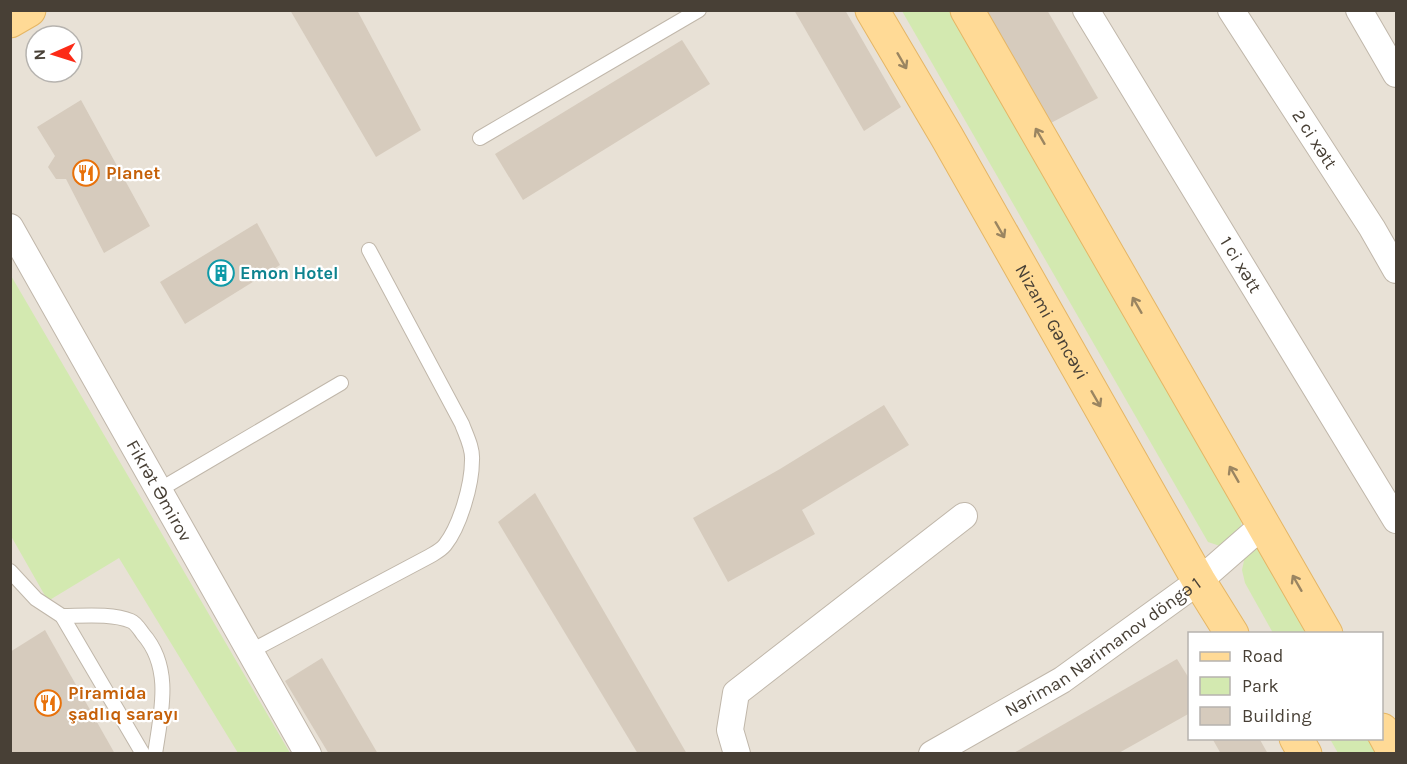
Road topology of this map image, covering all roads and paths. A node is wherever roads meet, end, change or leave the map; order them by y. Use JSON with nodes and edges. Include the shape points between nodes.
{"nodes":[{"id":1,"x":29,"y":10,"type":"edge"},
{"id":2,"x":699,"y":10,"type":"edge"},
{"id":3,"x":872,"y":10,"type":"edge"},
{"id":4,"x":967,"y":10,"type":"edge"},
{"id":5,"x":1086,"y":10,"type":"edge"},
{"id":6,"x":1231,"y":10,"type":"edge"},
{"id":7,"x":1359,"y":10,"type":"edge"},
{"id":8,"x":10,"y":21,"type":"edge"},
{"id":9,"x":1396,"y":74,"type":"edge"},
{"id":10,"x":480,"y":138,"type":"dead end"},
{"id":11,"x":10,"y":227,"type":"edge"},
{"id":12,"x":369,"y":249,"type":"dead end"},
{"id":13,"x":1396,"y":270,"type":"edge"},
{"id":14,"x":341,"y":383,"type":"dead end"},
{"id":15,"x":159,"y":490,"type":"junction"},
{"id":16,"x":964,"y":516,"type":"dead end"},
{"id":17,"x":1396,"y":520,"type":"edge"},
{"id":18,"x":1263,"y":525,"type":"junction"},
{"id":19,"x":10,"y":572,"type":"edge"},
{"id":20,"x":1199,"y":581,"type":"junction"},
{"id":21,"x":62,"y":616,"type":"junction"},
{"id":22,"x":1231,"y":632,"type":"edge"},
{"id":23,"x":1325,"y":632,"type":"edge"},
{"id":24,"x":251,"y":651,"type":"junction"},
{"id":25,"x":1383,"y":732,"type":"edge"},
{"id":26,"x":1297,"y":740,"type":"edge"},
{"id":27,"x":944,"y":750,"type":"edge"},
{"id":28,"x":144,"y":753,"type":"edge"},
{"id":29,"x":155,"y":753,"type":"edge"},
{"id":30,"x":308,"y":753,"type":"edge"},
{"id":31,"x":737,"y":753,"type":"edge"},
{"id":32,"x":1305,"y":753,"type":"edge"},
{"id":33,"x":1395,"y":753,"type":"edge"}],
"edges":[{"from":1,"to":8,"type":"main road"},
{"from":2,"to":10,"type":"lane"},
{"from":3,"to":20,"type":"main road","name":"Nizami Gəncəvi","one_way":true},
{"from":18,"to":4,"type":"main road","one_way":true},
{"from":5,"to":17,"type":"street","name":"1 ci xətt"},
{"from":6,"to":13,"type":"street","name":"2 ci xətt"},
{"from":7,"to":9,"type":"street"},
{"from":11,"to":15,"type":"street","name":"Fikrət Əmirov"},
{"from":12,"to":24,"type":"lane","via":[[462,424],[472,460],[466,498],[444,547]]},
{"from":14,"to":15,"type":"lane"},
{"from":15,"to":24,"type":"street","name":"Fikrət Əmirov"},
{"from":16,"to":31,"type":"street","via":[[736,693],[730,730]]},
{"from":18,"to":20,"type":"street","name":"Nəriman Nərimanov döngə 1"},
{"from":23,"to":18,"type":"main road","one_way":true},
{"from":19,"to":21,"type":"lane","via":[[36,599]]},
{"from":20,"to":22,"type":"main road","name":"Nizami Gəncəvi"},
{"from":20,"to":27,"type":"street","name":"Nəriman Nərimanov döngə 1","via":[[1062,680]]},
{"from":21,"to":28,"type":"lane"},
{"from":21,"to":29,"type":"lane","via":[[102,615],[132,621],[152,644],[162,674],[163,702]]},
{"from":24,"to":30,"type":"street","name":"Fikrət Əmirov"},
{"from":25,"to":33,"type":"main road"},
{"from":26,"to":32,"type":"main road"}]}
